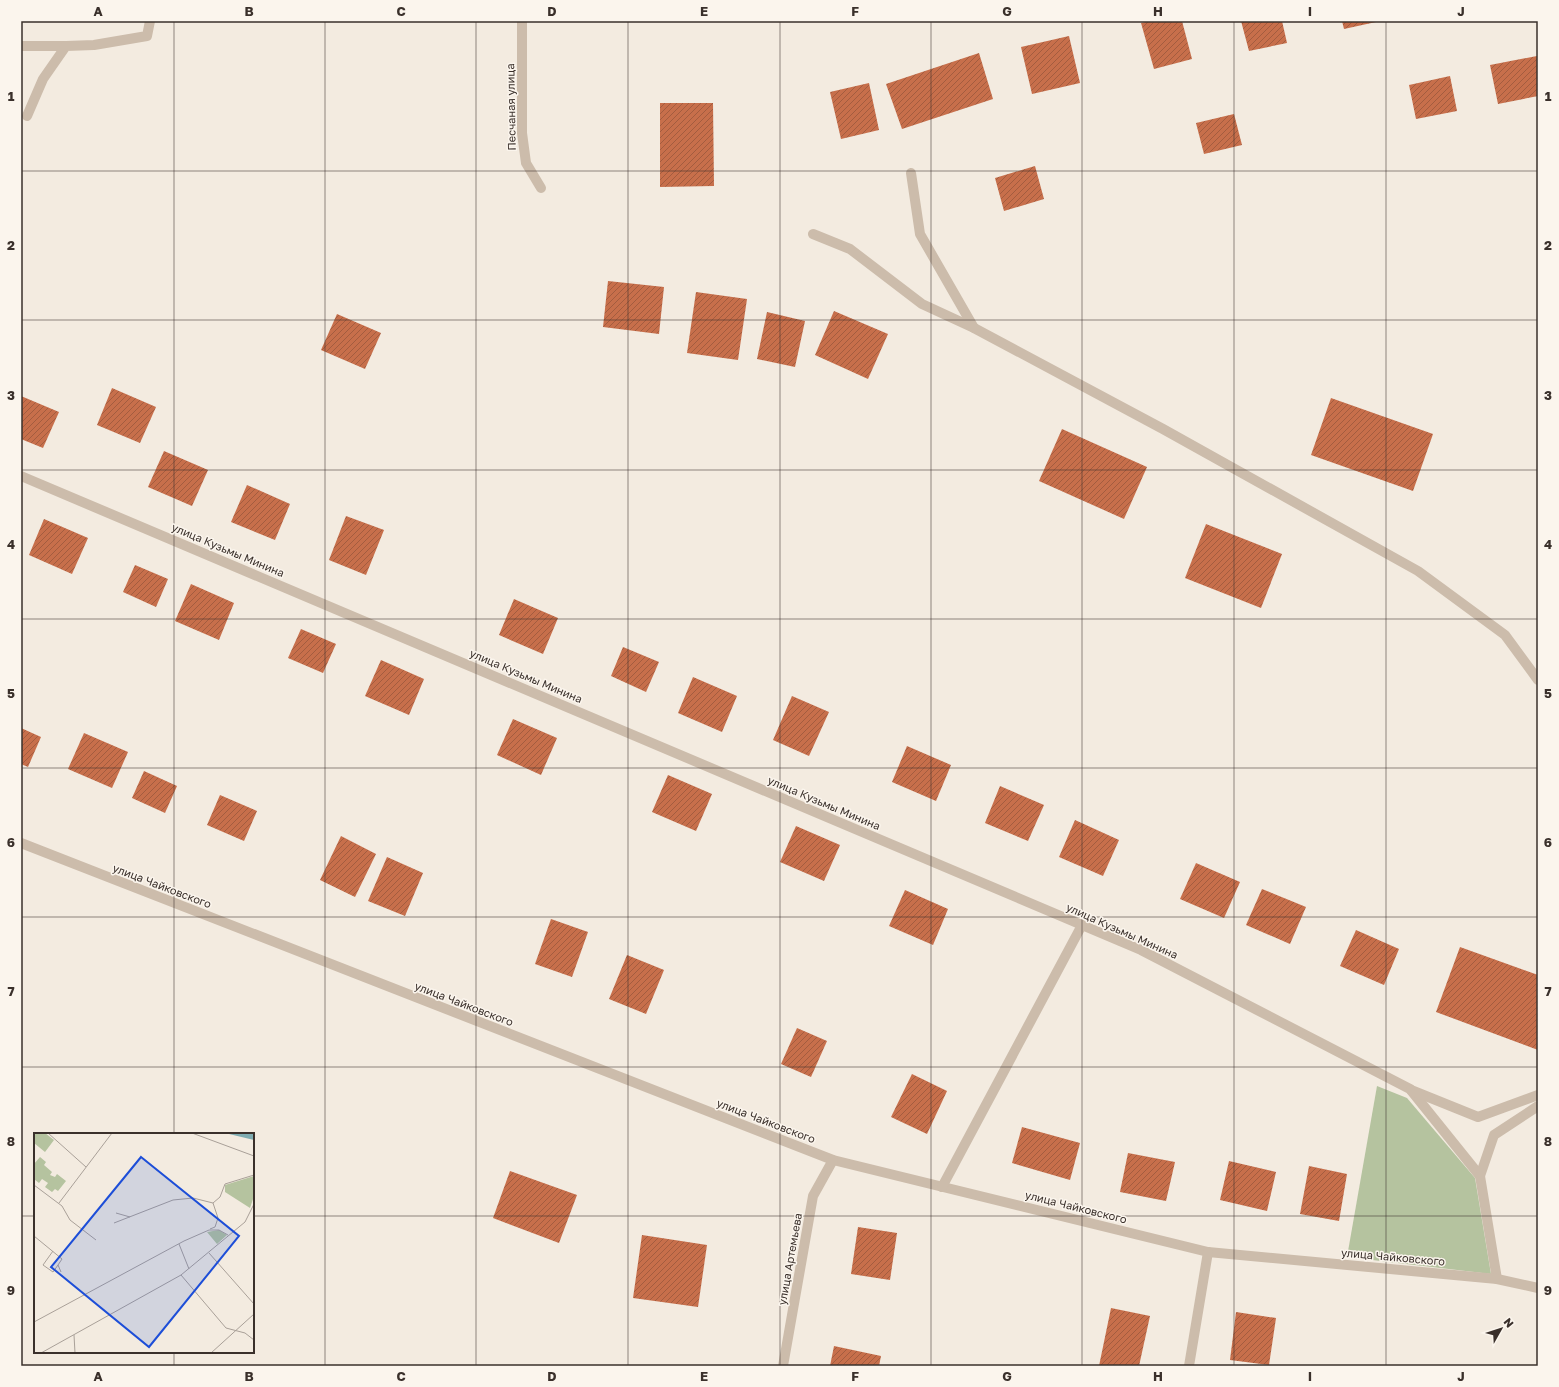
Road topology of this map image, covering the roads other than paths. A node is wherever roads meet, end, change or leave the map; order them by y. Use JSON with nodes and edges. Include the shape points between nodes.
{"nodes":[{"id":1,"x":150,"y":21,"type":"edge"},
{"id":2,"x":522,"y":21,"type":"edge"},
{"id":3,"x":21,"y":46,"type":"edge"},
{"id":4,"x":66,"y":46,"type":"junction"},
{"id":5,"x":27,"y":116,"type":"dead end"},
{"id":6,"x":911,"y":173,"type":"dead end"},
{"id":7,"x":541,"y":188,"type":"dead end"},
{"id":8,"x":813,"y":234,"type":"dead end"},
{"id":9,"x":974,"y":328,"type":"junction"},
{"id":10,"x":21,"y":476,"type":"edge"},
{"id":11,"x":1538,"y":680,"type":"edge"},
{"id":12,"x":21,"y":842,"type":"edge"},
{"id":13,"x":1082,"y":925,"type":"junction"},
{"id":14,"x":1410,"y":1089,"type":"junction"},
{"id":15,"x":1538,"y":1095,"type":"edge"},
{"id":16,"x":1538,"y":1106,"type":"edge"},
{"id":17,"x":833,"y":1160,"type":"junction"},
{"id":18,"x":1480,"y":1176,"type":"junction"},
{"id":19,"x":942,"y":1187,"type":"junction"},
{"id":20,"x":1208,"y":1252,"type":"junction"},
{"id":21,"x":1496,"y":1279,"type":"junction"},
{"id":22,"x":1538,"y":1288,"type":"edge"},
{"id":23,"x":783,"y":1366,"type":"edge"},
{"id":24,"x":1189,"y":1366,"type":"edge"}],
"edges":[{"from":1,"to":4,"type":"street","via":[[147,36],[94,45]]},
{"from":2,"to":7,"type":"street","name":"Песчаная улица","via":[[522,133],[526,163]]},
{"from":3,"to":4,"type":"street"},
{"from":4,"to":5,"type":"street","via":[[43,79]]},
{"from":6,"to":9,"type":"street","via":[[920,234]]},
{"from":8,"to":9,"type":"street","via":[[850,248],[922,304]]},
{"from":9,"to":11,"type":"street","via":[[1163,429],[1418,571],[1505,635]]},
{"from":10,"to":13,"type":"street","name":"улица Кузьмы Минина"},
{"from":12,"to":17,"type":"street","name":"улица Чайковского"},
{"from":13,"to":14,"type":"street","name":"улица Кузьмы Минина","via":[[1141,950]]},
{"from":13,"to":19,"type":"street"},
{"from":14,"to":15,"type":"street","via":[[1478,1117]]},
{"from":14,"to":18,"type":"street","name":"улица Кузьмы Минина"},
{"from":16,"to":18,"type":"street","via":[[1494,1135]]},
{"from":17,"to":19,"type":"street","name":"улица Чайковского"},
{"from":17,"to":23,"type":"street","name":"улица Артемьева","via":[[813,1196]]},
{"from":18,"to":21,"type":"street","name":"улица Кузьмы Минина"},
{"from":19,"to":20,"type":"street","name":"улица Чайковского"},
{"from":20,"to":21,"type":"street","name":"улица Чайковского"},
{"from":20,"to":24,"type":"street"},
{"from":21,"to":22,"type":"street","name":"улица Чайковского"}]}
